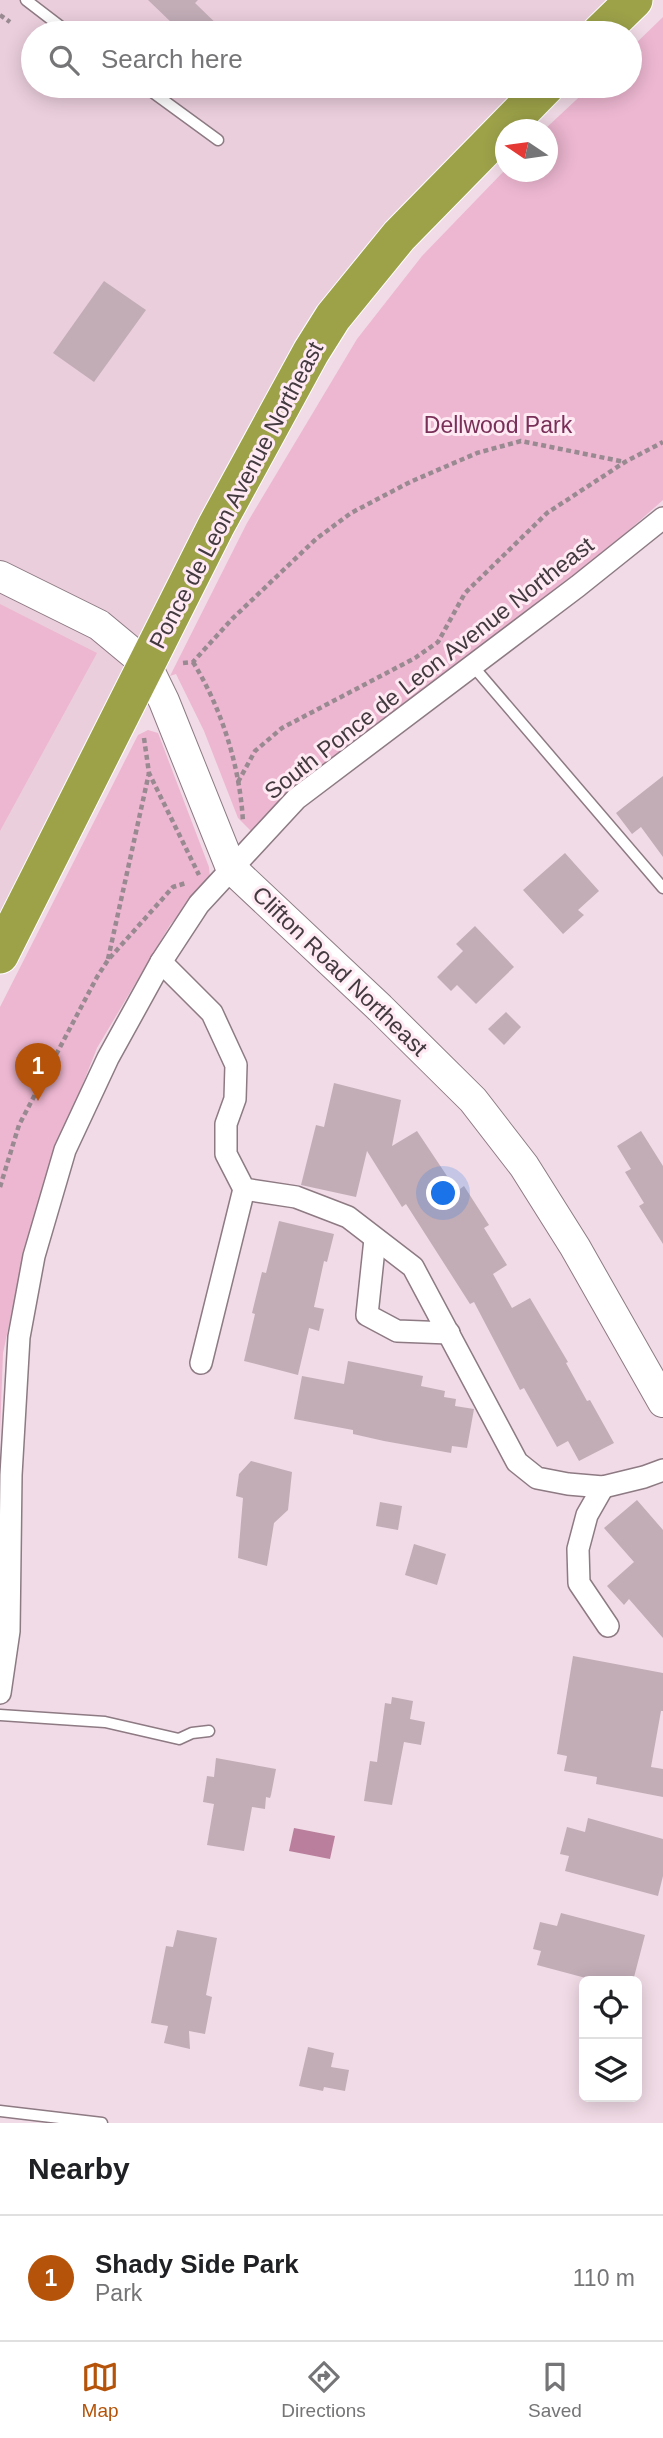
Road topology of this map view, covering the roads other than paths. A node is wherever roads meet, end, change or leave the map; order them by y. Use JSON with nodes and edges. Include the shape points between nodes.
{"nodes":[{"id":1,"x":26,"y":0,"type":"edge"},
{"id":2,"x":634,"y":0,"type":"edge"},
{"id":3,"x":53,"y":21,"type":"edge"},
{"id":4,"x":612,"y":21,"type":"edge"},
{"id":5,"x":160,"y":98,"type":"edge"},
{"id":6,"x":534,"y":98,"type":"edge"},
{"id":7,"x":218,"y":140,"type":"dead end"},
{"id":8,"x":663,"y":518,"type":"edge"},
{"id":9,"x":0,"y":576,"type":"edge"},
{"id":10,"x":146,"y":664,"type":"junction"},
{"id":11,"x":472,"y":665,"type":"junction"},
{"id":12,"x":232,"y":868,"type":"junction"},
{"id":13,"x":663,"y":888,"type":"edge"},
{"id":14,"x":0,"y":956,"type":"edge"},
{"id":15,"x":161,"y":962,"type":"junction"},
{"id":16,"x":244,"y":1189,"type":"junction"},
{"id":17,"x":375,"y":1239,"type":"junction"},
{"id":18,"x":449,"y":1333,"type":"junction"},
{"id":19,"x":201,"y":1363,"type":"dead end"},
{"id":20,"x":663,"y":1402,"type":"edge"},
{"id":21,"x":663,"y":1470,"type":"edge"},
{"id":22,"x":603,"y":1487,"type":"junction"},
{"id":23,"x":608,"y":1626,"type":"dead end"},
{"id":24,"x":0,"y":1693,"type":"edge"},
{"id":25,"x":0,"y":1715,"type":"edge"},
{"id":26,"x":209,"y":1731,"type":"dead end"},
{"id":27,"x":0,"y":2111,"type":"edge"},
{"id":28,"x":103,"y":2123,"type":"edge"}],
"edges":[{"from":1,"to":3,"type":"lane"},
{"from":2,"to":4,"type":"highway"},
{"from":5,"to":7,"type":"lane"},
{"from":6,"to":10,"type":"highway","name":"Ponce de Leon Avenue Northeast","via":[[399,236],[333,317],[249,462]]},
{"from":8,"to":11,"type":"street","name":"South Ponce de Leon Avenue Northeast"},
{"from":9,"to":10,"type":"street","name":"Clifton Road Northeast","via":[[99,625]]},
{"from":10,"to":12,"type":"street","name":"Clifton Road Northeast"},
{"from":10,"to":14,"type":"highway","name":"Ponce de Leon Avenue Northeast"},
{"from":11,"to":12,"type":"street","name":"South Ponce de Leon Avenue Northeast","via":[[296,799]]},
{"from":11,"to":13,"type":"lane"},
{"from":12,"to":15,"type":"street","name":"South Ponce de Leon Avenue Northeast","via":[[199,904]]},
{"from":12,"to":20,"type":"street","name":"Clifton Road Northeast","via":[[473,1100],[524,1166],[575,1247]]},
{"from":15,"to":16,"type":"street","via":[[212,1013],[236,1065],[226,1154]]},
{"from":15,"to":24,"type":"street","name":"South Ponce de Leon Avenue Northeast","via":[[108,1058],[65,1150],[34,1256],[19,1337],[9,1632]]},
{"from":16,"to":17,"type":"street","via":[[296,1198],[348,1217]]},
{"from":16,"to":19,"type":"street"},
{"from":17,"to":18,"type":"street","via":[[413,1267]]},
{"from":17,"to":18,"type":"street","via":[[367,1315],[397,1331]]},
{"from":18,"to":22,"type":"street","via":[[517,1462],[537,1478]]},
{"from":21,"to":22,"type":"street"},
{"from":22,"to":23,"type":"street","via":[[587,1515],[578,1549],[579,1583]]},
{"from":25,"to":26,"type":"lane","via":[[105,1722],[179,1739]]},
{"from":27,"to":28,"type":"lane"}]}
